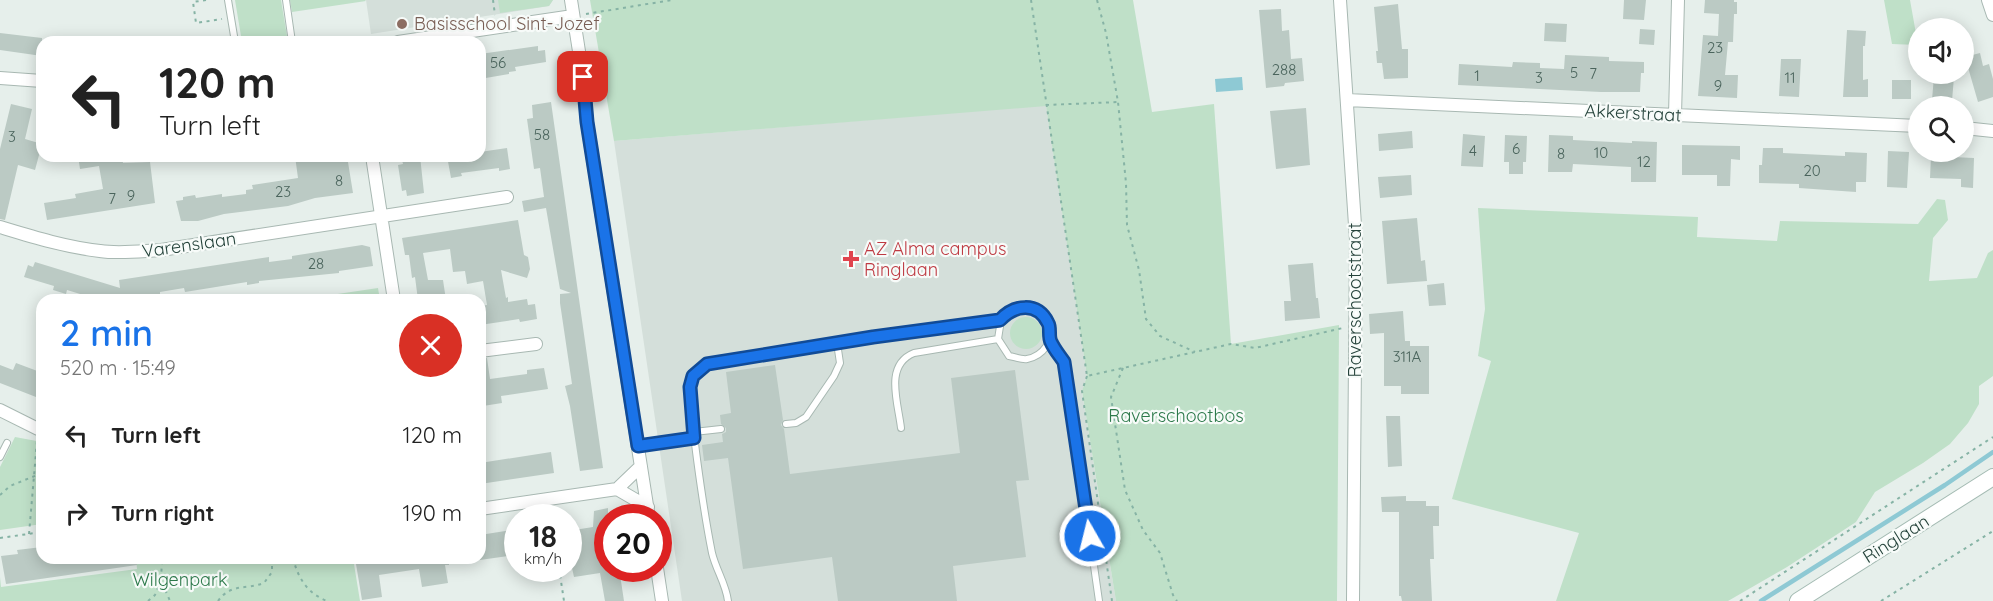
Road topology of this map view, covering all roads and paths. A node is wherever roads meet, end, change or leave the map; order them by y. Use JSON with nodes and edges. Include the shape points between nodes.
{"nodes":[{"id":1,"x":206,"y":0,"type":"edge"},
{"id":2,"x":228,"y":0,"type":"edge"},
{"id":3,"x":286,"y":0,"type":"edge"},
{"id":4,"x":570,"y":0,"type":"edge"},
{"id":5,"x":672,"y":0,"type":"edge"},
{"id":6,"x":1031,"y":0,"type":"edge"},
{"id":7,"x":1096,"y":0,"type":"edge"},
{"id":8,"x":1340,"y":0,"type":"edge"},
{"id":9,"x":1678,"y":0,"type":"edge"},
{"id":10,"x":1988,"y":0,"type":"edge"},
{"id":11,"x":1993,"y":15,"type":"edge"},
{"id":12,"x":573,"y":16,"type":"junction"},
{"id":13,"x":231,"y":17,"type":"junction"},
{"id":14,"x":234,"y":36,"type":"edge"},
{"id":15,"x":291,"y":36,"type":"edge"},
{"id":16,"x":438,"y":36,"type":"edge"},
{"id":17,"x":0,"y":78,"type":"edge"},
{"id":18,"x":36,"y":81,"type":"edge"},
{"id":19,"x":1347,"y":100,"type":"junction"},
{"id":20,"x":1118,"y":102,"type":"junction"},
{"id":21,"x":1046,"y":105,"type":"junction"},
{"id":22,"x":1675,"y":115,"type":"junction"},
{"id":23,"x":1908,"y":126,"type":"edge"},
{"id":24,"x":1974,"y":129,"type":"edge"},
{"id":25,"x":1993,"y":131,"type":"edge"},
{"id":26,"x":373,"y":162,"type":"edge"},
{"id":27,"x":507,"y":197,"type":"dead end"},
{"id":28,"x":381,"y":217,"type":"junction"},
{"id":29,"x":0,"y":226,"type":"edge"},
{"id":30,"x":393,"y":294,"type":"edge"},
{"id":31,"x":1000,"y":320,"type":"junction"},
{"id":32,"x":1356,"y":325,"type":"junction"},
{"id":33,"x":998,"y":339,"type":"junction"},
{"id":34,"x":1050,"y":340,"type":"junction"},
{"id":35,"x":837,"y":343,"type":"junction"},
{"id":36,"x":536,"y":344,"type":"dead end"},
{"id":37,"x":486,"y":350,"type":"edge"},
{"id":38,"x":1195,"y":352,"type":"junction"},
{"id":39,"x":1123,"y":368,"type":"junction"},
{"id":40,"x":1087,"y":376,"type":"junction"},
{"id":41,"x":0,"y":410,"type":"edge"},
{"id":42,"x":786,"y":424,"type":"dead end"},
{"id":43,"x":36,"y":427,"type":"edge"},
{"id":44,"x":901,"y":428,"type":"dead end"},
{"id":45,"x":722,"y":429,"type":"dead end"},
{"id":46,"x":694,"y":435,"type":"junction"},
{"id":47,"x":1993,"y":437,"type":"edge"},
{"id":48,"x":7,"y":443,"type":"dead end"},
{"id":49,"x":638,"y":446,"type":"junction"},
{"id":50,"x":36,"y":449,"type":"edge"},
{"id":51,"x":0,"y":457,"type":"edge"},
{"id":52,"x":641,"y":466,"type":"junction"},
{"id":53,"x":34,"y":475,"type":"junction"},
{"id":54,"x":1993,"y":477,"type":"edge"},
{"id":55,"x":616,"y":489,"type":"junction"},
{"id":56,"x":0,"y":495,"type":"edge"},
{"id":57,"x":637,"y":504,"type":"edge"},
{"id":58,"x":647,"y":504,"type":"edge"},
{"id":59,"x":486,"y":508,"type":"edge"},
{"id":60,"x":1993,"y":531,"type":"edge"},
{"id":61,"x":36,"y":533,"type":"edge"},
{"id":62,"x":29,"y":534,"type":"junction"},
{"id":63,"x":0,"y":538,"type":"edge"},
{"id":64,"x":162,"y":564,"type":"edge"},
{"id":65,"x":272,"y":564,"type":"edge"},
{"id":66,"x":295,"y":564,"type":"edge"},
{"id":67,"x":161,"y":580,"type":"junction"},
{"id":68,"x":561,"y":582,"type":"edge"},
{"id":69,"x":659,"y":582,"type":"edge"},
{"id":70,"x":148,"y":601,"type":"edge"},
{"id":71,"x":170,"y":601,"type":"edge"},
{"id":72,"x":218,"y":601,"type":"edge"},
{"id":73,"x":327,"y":601,"type":"edge"},
{"id":74,"x":564,"y":601,"type":"edge"},
{"id":75,"x":662,"y":601,"type":"edge"},
{"id":76,"x":728,"y":601,"type":"edge"},
{"id":77,"x":1099,"y":601,"type":"edge"},
{"id":78,"x":1112,"y":601,"type":"edge"},
{"id":79,"x":1178,"y":601,"type":"edge"},
{"id":80,"x":1353,"y":601,"type":"edge"},
{"id":81,"x":1740,"y":601,"type":"edge"},
{"id":82,"x":1798,"y":601,"type":"edge"},
{"id":83,"x":1881,"y":601,"type":"edge"}],
"edges":[{"from":1,"to":13,"type":"path","via":[[193,2],[196,23]]},
{"from":2,"to":13,"type":"lane"},
{"from":3,"to":15,"type":"lane"},
{"from":4,"to":12,"type":"street"},
{"from":5,"to":12,"type":"path"},
{"from":6,"to":21,"type":"path"},
{"from":7,"to":20,"type":"path"},
{"from":8,"to":19,"type":"street","name":"Raverschootstraat"},
{"from":9,"to":22,"type":"street"},
{"from":10,"to":11,"type":"street"},
{"from":12,"to":16,"type":"street"},
{"from":12,"to":49,"type":"street"},
{"from":13,"to":14,"type":"lane"},
{"from":17,"to":18,"type":"street"},
{"from":19,"to":22,"type":"street","name":"Akkerstraat"},
{"from":19,"to":32,"type":"street","name":"Raverschootstraat","via":[[1356,240]]},
{"from":20,"to":21,"type":"path"},
{"from":20,"to":38,"type":"path","via":[[1128,225],[1146,319],[1160,336]]},
{"from":21,"to":40,"type":"path"},
{"from":22,"to":23,"type":"street","name":"Akkerstraat"},
{"from":24,"to":25,"type":"street"},
{"from":26,"to":28,"type":"street"},
{"from":27,"to":28,"type":"street","name":"Varenslaan"},
{"from":28,"to":29,"type":"street","name":"Varenslaan","via":[[130,252],[101,252],[58,244]]},
{"from":28,"to":30,"type":"street"},
{"from":31,"to":33,"type":"lane"},
{"from":31,"to":34,"type":"lane","via":[[1024,306],[1039,311],[1049,324]]},
{"from":31,"to":35,"type":"lane"},
{"from":32,"to":38,"type":"path","via":[[1255,348],[1231,344]]},
{"from":32,"to":80,"type":"street","name":"Raverschootstraat"},
{"from":33,"to":34,"type":"lane","via":[[1009,356],[1026,360],[1041,354]]},
{"from":33,"to":44,"type":"lane","via":[[904,357],[894,372]]},
{"from":34,"to":77,"type":"lane","via":[[1064,362],[1067,376]]},
{"from":35,"to":42,"type":"lane","via":[[840,363],[834,376],[806,417]]},
{"from":35,"to":46,"type":"lane","via":[[707,364],[693,376],[690,387]]},
{"from":36,"to":37,"type":"street"},
{"from":38,"to":39,"type":"path"},
{"from":39,"to":40,"type":"path"},
{"from":39,"to":79,"type":"path","via":[[1111,397],[1125,490],[1143,530],[1160,553]]},
{"from":40,"to":78,"type":"path","via":[[1082,391]]},
{"from":41,"to":43,"type":"street"},
{"from":45,"to":46,"type":"lane"},
{"from":46,"to":49,"type":"lane"},
{"from":46,"to":76,"type":"lane","via":[[709,538]]},
{"from":47,"to":81,"type":"path"},
{"from":48,"to":51,"type":"lane"},
{"from":49,"to":52,"type":"street"},
{"from":50,"to":53,"type":"path"},
{"from":52,"to":55,"type":"street"},
{"from":52,"to":58,"type":"street"},
{"from":53,"to":56,"type":"path"},
{"from":53,"to":62,"type":"path"},
{"from":54,"to":82,"type":"main road","name":"Ringlaan"},
{"from":55,"to":57,"type":"street"},
{"from":55,"to":59,"type":"street"},
{"from":60,"to":83,"type":"path"},
{"from":61,"to":62,"type":"path"},
{"from":62,"to":63,"type":"path"},
{"from":64,"to":67,"type":"path"},
{"from":65,"to":72,"type":"path","via":[[272,572],[264,583],[235,588]]},
{"from":66,"to":73,"type":"path","via":[[308,590]]},
{"from":67,"to":70,"type":"path"},
{"from":67,"to":71,"type":"path"},
{"from":68,"to":74,"type":"path"},
{"from":69,"to":75,"type":"street"}]}
